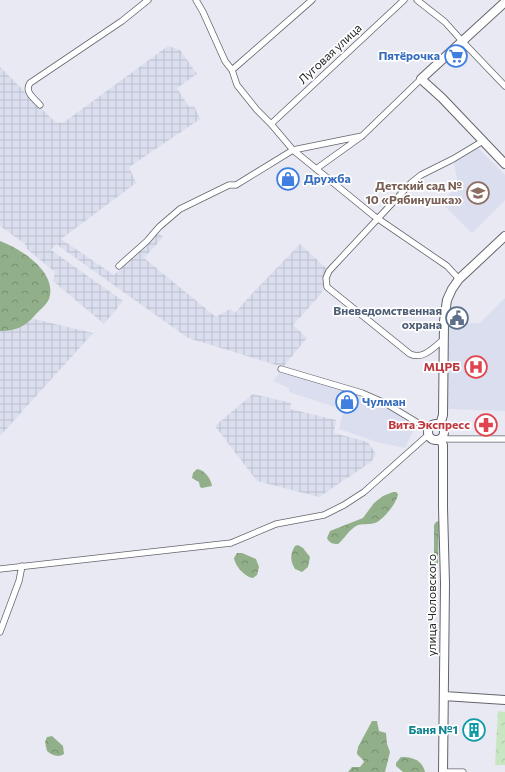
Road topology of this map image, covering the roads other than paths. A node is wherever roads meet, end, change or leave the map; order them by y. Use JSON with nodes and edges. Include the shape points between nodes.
{"nodes":[{"id":1,"x":148,"y":0,"type":"edge"},
{"id":2,"x":196,"y":0,"type":"edge"},
{"id":3,"x":312,"y":0,"type":"edge"},
{"id":4,"x":404,"y":0,"type":"edge"},
{"id":5,"x":417,"y":0,"type":"edge"},
{"id":6,"x":505,"y":2,"type":"edge"},
{"id":7,"x":462,"y":41,"type":"junction"},
{"id":8,"x":232,"y":70,"type":"junction"},
{"id":9,"x":421,"y":78,"type":"junction"},
{"id":10,"x":505,"y":86,"type":"edge"},
{"id":11,"x":40,"y":105,"type":"dead end"},
{"id":12,"x":271,"y":124,"type":"junction"},
{"id":13,"x":362,"y":136,"type":"junction"},
{"id":14,"x":483,"y":141,"type":"junction"},
{"id":15,"x":293,"y":150,"type":"junction"},
{"id":16,"x":505,"y":164,"type":"edge"},
{"id":17,"x":316,"y":169,"type":"junction"},
{"id":18,"x":378,"y":218,"type":"junction"},
{"id":19,"x":505,"y":236,"type":"edge"},
{"id":20,"x":119,"y":266,"type":"dead end"},
{"id":21,"x":460,"y":279,"type":"junction"},
{"id":22,"x":443,"y":340,"type":"junction"},
{"id":23,"x":281,"y":369,"type":"dead end"},
{"id":24,"x":440,"y":425,"type":"junction"},
{"id":25,"x":428,"y":432,"type":"junction"},
{"id":26,"x":441,"y":438,"type":"junction"},
{"id":27,"x":505,"y":439,"type":"edge"},
{"id":28,"x":22,"y":566,"type":"junction"},
{"id":29,"x":0,"y":569,"type":"edge"},
{"id":30,"x":0,"y":632,"type":"edge"},
{"id":31,"x":444,"y":696,"type":"junction"},
{"id":32,"x":505,"y":700,"type":"edge"},
{"id":33,"x":443,"y":772,"type":"edge"},
{"id":34,"x":463,"y":772,"type":"edge"}],
"edges":[{"from":1,"to":11,"type":"street","via":[[122,21],[30,83],[28,91]]},
{"from":2,"to":8,"type":"street","via":[[225,61]]},
{"from":3,"to":8,"type":"street"},
{"from":4,"to":12,"type":"street","name":"Луговая улица"},
{"from":5,"to":7,"type":"street","via":[[446,22]]},
{"from":6,"to":7,"type":"street"},
{"from":7,"to":9,"type":"street"},
{"from":7,"to":10,"type":"street"},
{"from":8,"to":12,"type":"street","via":[[246,98]]},
{"from":9,"to":13,"type":"street"},
{"from":9,"to":14,"type":"street"},
{"from":12,"to":15,"type":"street"},
{"from":13,"to":15,"type":"street"},
{"from":13,"to":17,"type":"street"},
{"from":14,"to":16,"type":"street"},
{"from":14,"to":18,"type":"street","via":[[411,183]]},
{"from":15,"to":17,"type":"street"},
{"from":15,"to":20,"type":"street","via":[[236,185],[229,185],[180,210]]},
{"from":17,"to":18,"type":"street"},
{"from":18,"to":21,"type":"street","via":[[447,266]]},
{"from":18,"to":22,"type":"street","via":[[329,271],[326,278],[327,288],[413,356],[422,356]]},
{"from":19,"to":21,"type":"street"},
{"from":21,"to":22,"type":"street","via":[[452,289],[446,305]]},
{"from":22,"to":24,"type":"street","via":[[443,407]]},
{"from":23,"to":25,"type":"street","via":[[362,393],[385,403]]},
{"from":24,"to":25,"type":"street","via":[[433,424]]},
{"from":24,"to":26,"type":"street","via":[[444,430]]},
{"from":25,"to":26,"type":"street","via":[[433,440]]},
{"from":25,"to":28,"type":"street","via":[[364,492],[324,515],[276,524],[231,543]]},
{"from":26,"to":27,"type":"street"},
{"from":26,"to":31,"type":"street","name":"улица Чоловского","via":[[445,583]]},
{"from":28,"to":29,"type":"street"},
{"from":28,"to":30,"type":"street"},
{"from":31,"to":32,"type":"street"},
{"from":31,"to":33,"type":"street","name":"улица Чоловского"},
{"from":33,"to":34,"type":"street"}]}
